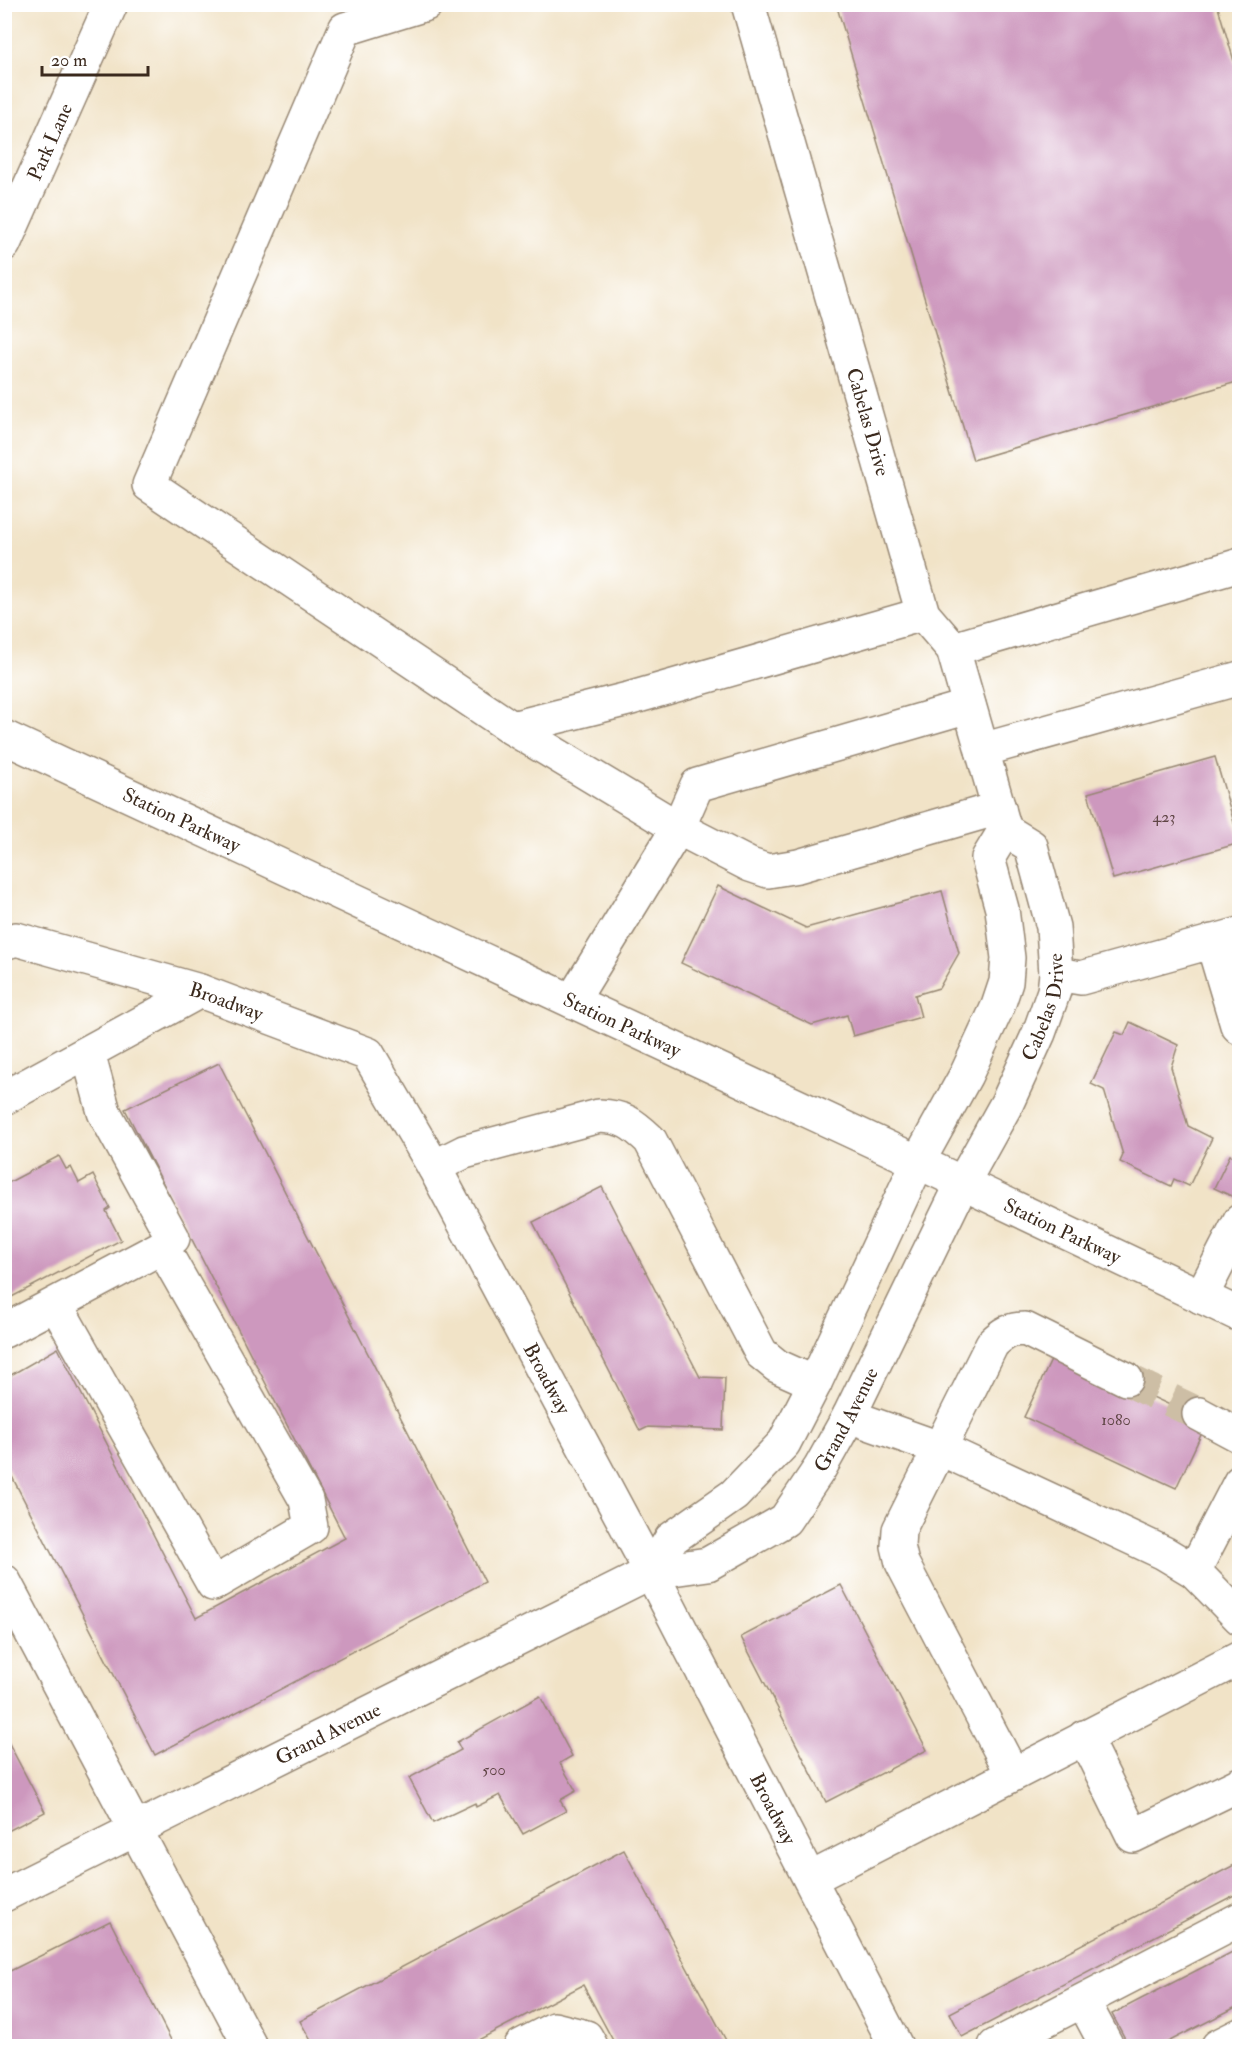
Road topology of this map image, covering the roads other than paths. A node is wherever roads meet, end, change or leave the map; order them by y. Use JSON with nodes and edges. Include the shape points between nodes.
{"nodes":[{"id":1,"x":111,"y":4,"type":"edge"},
{"id":2,"x":426,"y":4,"type":"edge"},
{"id":3,"x":748,"y":4,"type":"edge"},
{"id":4,"x":4,"y":244,"type":"edge"},
{"id":5,"x":1239,"y":565,"type":"edge"},
{"id":6,"x":922,"y":614,"type":"junction"},
{"id":7,"x":953,"y":650,"type":"junction"},
{"id":8,"x":1239,"y":678,"type":"edge"},
{"id":9,"x":969,"y":706,"type":"junction"},
{"id":10,"x":512,"y":728,"type":"junction"},
{"id":11,"x":4,"y":737,"type":"edge"},
{"id":12,"x":982,"y":750,"type":"junction"},
{"id":13,"x":1002,"y":819,"type":"junction"},
{"id":14,"x":678,"y":828,"type":"junction"},
{"id":15,"x":1226,"y":937,"type":"edge"},
{"id":16,"x":4,"y":943,"type":"edge"},
{"id":17,"x":1056,"y":974,"type":"junction"},
{"id":18,"x":200,"y":991,"type":"junction"},
{"id":19,"x":572,"y":1001,"type":"junction"},
{"id":20,"x":1239,"y":1028,"type":"edge"},
{"id":21,"x":88,"y":1053,"type":"junction"},
{"id":22,"x":4,"y":1098,"type":"edge"},
{"id":23,"x":918,"y":1162,"type":"junction"},
{"id":24,"x":434,"y":1167,"type":"junction"},
{"id":25,"x":962,"y":1184,"type":"junction"},
{"id":26,"x":1239,"y":1221,"type":"edge"},
{"id":27,"x":162,"y":1247,"type":"junction"},
{"id":28,"x":1201,"y":1297,"type":"junction"},
{"id":29,"x":56,"y":1305,"type":"junction"},
{"id":30,"x":1239,"y":1315,"type":"edge"},
{"id":31,"x":4,"y":1331,"type":"edge"},
{"id":32,"x":1126,"y":1379,"type":"tunnel mouth"},
{"id":33,"x":815,"y":1383,"type":"junction"},
{"id":34,"x":1199,"y":1414,"type":"tunnel mouth"},
{"id":35,"x":849,"y":1416,"type":"junction"},
{"id":36,"x":1239,"y":1436,"type":"edge"},
{"id":37,"x":939,"y":1448,"type":"junction"},
{"id":38,"x":1239,"y":1482,"type":"edge"},
{"id":39,"x":1239,"y":1535,"type":"edge"},
{"id":40,"x":1194,"y":1570,"type":"junction"},
{"id":41,"x":651,"y":1572,"type":"junction"},
{"id":42,"x":4,"y":1581,"type":"edge"},
{"id":43,"x":1239,"y":1618,"type":"edge"},
{"id":44,"x":1239,"y":1658,"type":"edge"},
{"id":45,"x":1084,"y":1737,"type":"junction"},
{"id":46,"x":1012,"y":1773,"type":"junction"},
{"id":47,"x":1239,"y":1784,"type":"edge"},
{"id":48,"x":136,"y":1827,"type":"junction"},
{"id":49,"x":810,"y":1879,"type":"junction"},
{"id":50,"x":4,"y":1895,"type":"edge"},
{"id":51,"x":1239,"y":1919,"type":"edge"},
{"id":52,"x":1083,"y":2001,"type":"junction"},
{"id":53,"x":1239,"y":2036,"type":"edge"},
{"id":54,"x":250,"y":2046,"type":"edge"},
{"id":55,"x":521,"y":2046,"type":"edge"},
{"id":56,"x":591,"y":2046,"type":"edge"},
{"id":57,"x":896,"y":2046,"type":"edge"},
{"id":58,"x":995,"y":2046,"type":"edge"},
{"id":59,"x":1107,"y":2046,"type":"edge"},
{"id":60,"x":1218,"y":2046,"type":"edge"}],
"edges":[{"from":1,"to":4,"type":"street","name":"Park Lane"},
{"from":2,"to":10,"type":"street","via":[[345,29],[149,485]]},
{"from":3,"to":6,"type":"street","name":"Cabelas Drive"},
{"from":5,"to":7,"type":"street"},
{"from":6,"to":7,"type":"street","name":"Cabelas Drive"},
{"from":6,"to":10,"type":"street","via":[[628,699]]},
{"from":7,"to":9,"type":"street","name":"Cabelas Drive"},
{"from":8,"to":12,"type":"street"},
{"from":9,"to":12,"type":"street","name":"Cabelas Drive"},
{"from":9,"to":14,"type":"street","via":[[697,785]]},
{"from":10,"to":14,"type":"street"},
{"from":11,"to":19,"type":"street","name":"Station Parkway"},
{"from":12,"to":13,"type":"street","name":"Cabelas Drive"},
{"from":13,"to":14,"type":"street","via":[[768,871]]},
{"from":13,"to":17,"type":"street","name":"Cabelas Drive","via":[[1031,846],[1053,927]]},
{"from":13,"to":23,"type":"street","name":"Cabelas Drive","via":[[987,858],[1006,933],[1006,982],[966,1075]]},
{"from":14,"to":19,"type":"street"},
{"from":15,"to":17,"type":"street","via":[[1081,978]]},
{"from":15,"to":20,"type":"street"},
{"from":16,"to":18,"type":"street","name":"Broadway","via":[[16,939]]},
{"from":17,"to":25,"type":"street","name":"Cabelas Drive","via":[[1039,1033],[1007,1103]]},
{"from":18,"to":21,"type":"street"},
{"from":18,"to":24,"type":"street","name":"Broadway","via":[[368,1054]]},
{"from":19,"to":23,"type":"street","name":"Station Parkway"},
{"from":21,"to":22,"type":"street"},
{"from":21,"to":27,"type":"street","via":[[104,1112],[173,1238]]},
{"from":23,"to":25,"type":"street","name":"Station Parkway"},
{"from":23,"to":33,"type":"street"},
{"from":24,"to":33,"type":"street","via":[[464,1152],[599,1116],[619,1117],[650,1140],[761,1353],[777,1366]]},
{"from":24,"to":41,"type":"street","name":"Broadway"},
{"from":25,"to":28,"type":"street","name":"Station Parkway"},
{"from":25,"to":35,"type":"street","name":"Grand Avenue"},
{"from":26,"to":28,"type":"street"},
{"from":27,"to":29,"type":"street"},
{"from":27,"to":29,"type":"street","via":[[306,1500],[311,1527],[213,1584]]},
{"from":28,"to":30,"type":"street","name":"Station Parkway"},
{"from":29,"to":31,"type":"street"},
{"from":32,"to":37,"type":"street","via":[[1025,1329],[1003,1333],[992,1344]]},
{"from":33,"to":41,"type":"street","via":[[784,1443],[734,1495],[671,1539]]},
{"from":34,"to":36,"type":"street"},
{"from":35,"to":37,"type":"street"},
{"from":35,"to":41,"type":"street","name":"Grand Avenue","via":[[784,1520],[708,1564]]},
{"from":37,"to":40,"type":"street"},
{"from":37,"to":46,"type":"street","via":[[900,1530],[898,1546],[902,1563]]},
{"from":38,"to":40,"type":"street"},
{"from":39,"to":40,"type":"street"},
{"from":40,"to":43,"type":"street"},
{"from":41,"to":48,"type":"street","name":"Grand Avenue"},
{"from":41,"to":49,"type":"street","name":"Broadway"},
{"from":42,"to":48,"type":"street"},
{"from":44,"to":45,"type":"street"},
{"from":45,"to":46,"type":"street"},
{"from":45,"to":47,"type":"street","via":[[1132,1836]]},
{"from":46,"to":49,"type":"street"},
{"from":48,"to":50,"type":"street","name":"Grand Avenue"},
{"from":48,"to":54,"type":"street"},
{"from":49,"to":57,"type":"street","name":"Broadway"},
{"from":51,"to":52,"type":"street"},
{"from":52,"to":58,"type":"street"},
{"from":52,"to":59,"type":"street"},
{"from":53,"to":60,"type":"street"},
{"from":55,"to":56,"type":"street","via":[[554,2029],[586,2037]]}]}
